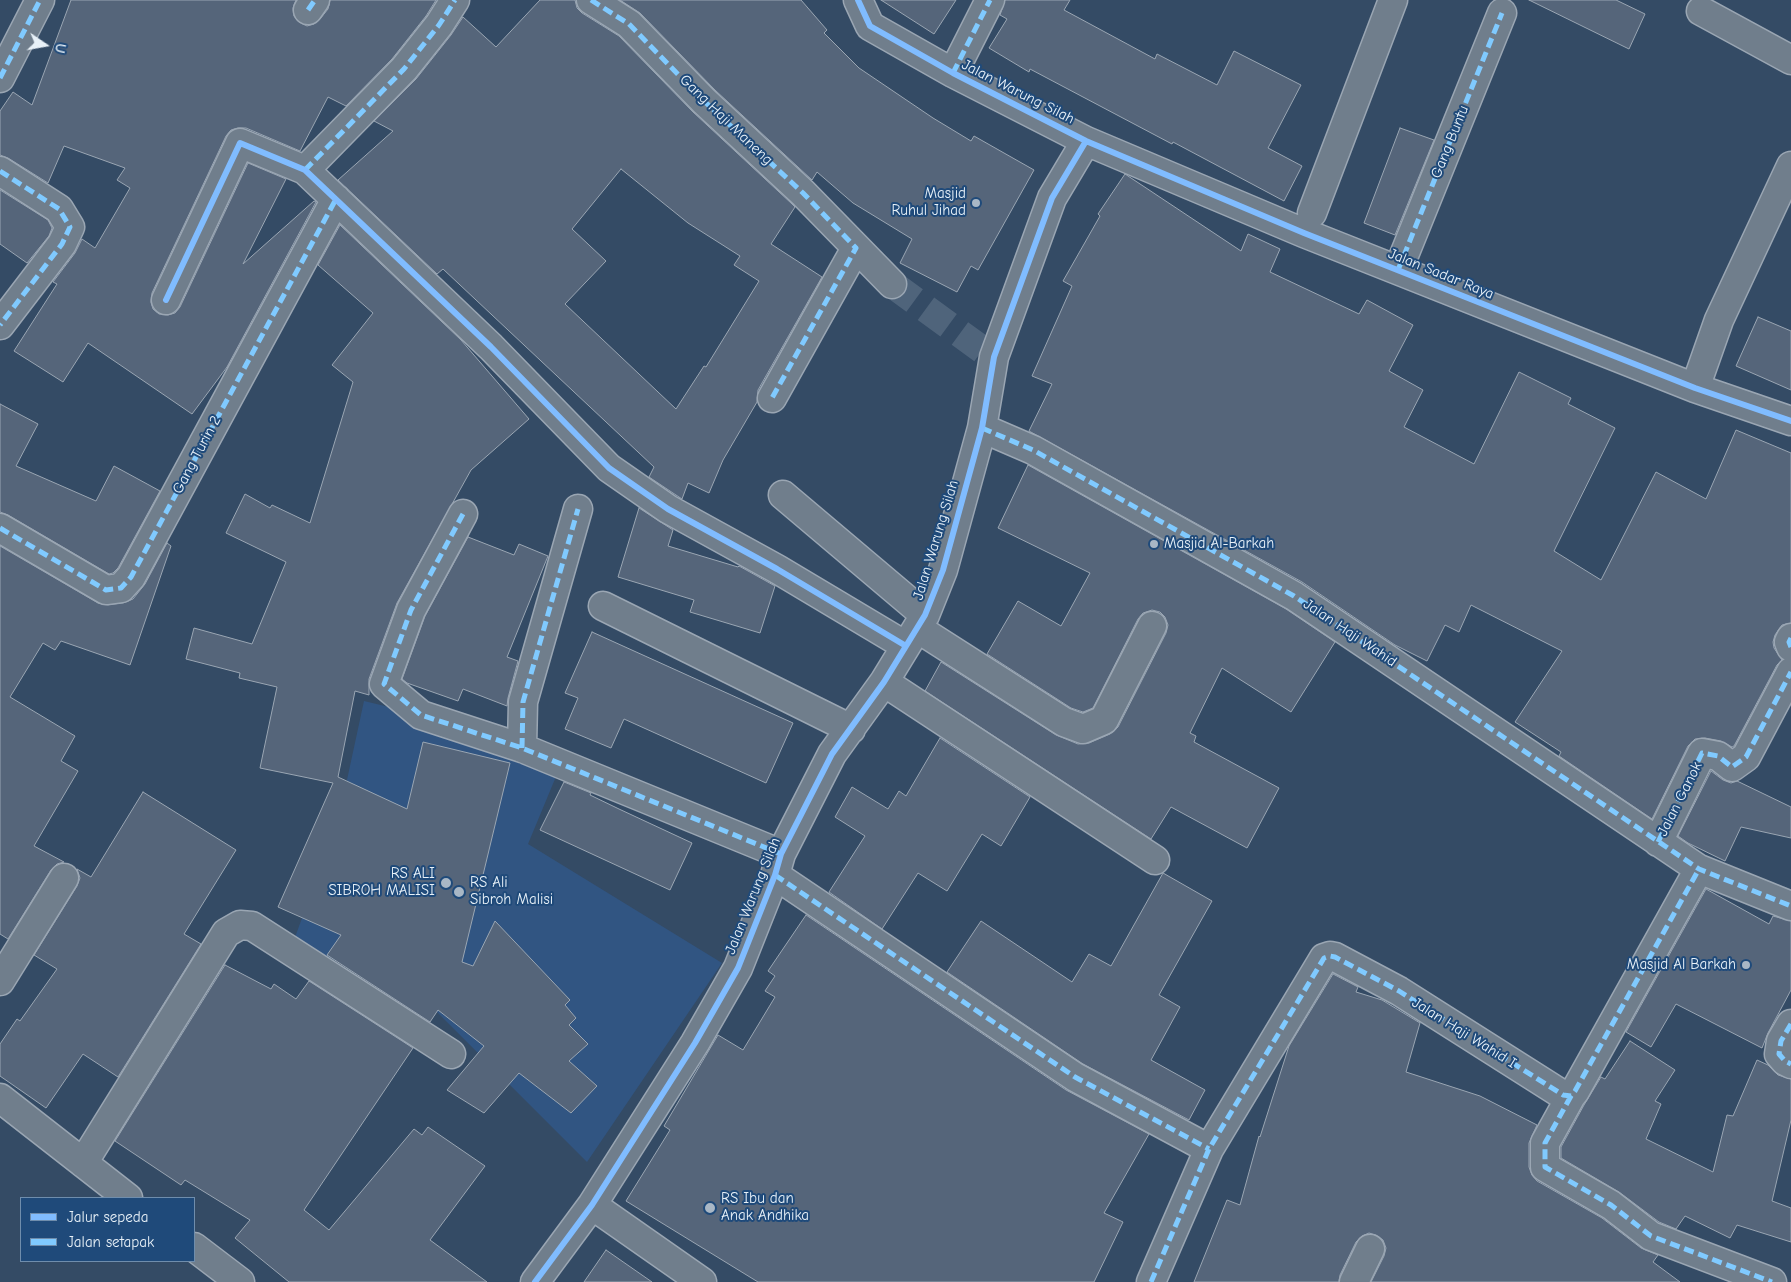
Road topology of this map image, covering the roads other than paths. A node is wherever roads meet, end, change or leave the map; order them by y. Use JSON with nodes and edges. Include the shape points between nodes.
{"nodes":[{"id":1,"x":40,"y":0,"type":"edge"},
{"id":2,"x":455,"y":0,"type":"edge"},
{"id":3,"x":591,"y":0,"type":"edge"},
{"id":4,"x":858,"y":0,"type":"edge"},
{"id":5,"x":990,"y":0,"type":"edge"},
{"id":6,"x":1393,"y":0,"type":"edge"},
{"id":7,"x":1701,"y":11,"type":"dead end"},
{"id":8,"x":1502,"y":13,"type":"dead end"},
{"id":9,"x":1791,"y":60,"type":"edge"},
{"id":10,"x":953,"y":73,"type":"junction"},
{"id":11,"x":0,"y":78,"type":"edge"},
{"id":12,"x":1086,"y":141,"type":"junction"},
{"id":13,"x":1791,"y":166,"type":"edge"},
{"id":14,"x":305,"y":170,"type":"junction"},
{"id":15,"x":0,"y":171,"type":"edge"},
{"id":16,"x":336,"y":199,"type":"junction"},
{"id":17,"x":1312,"y":213,"type":"dead end"},
{"id":18,"x":856,"y":248,"type":"junction"},
{"id":19,"x":1398,"y":270,"type":"junction"},
{"id":20,"x":892,"y":284,"type":"tunnel mouth"},
{"id":21,"x":166,"y":300,"type":"dead end"},
{"id":22,"x":0,"y":325,"type":"edge"},
{"id":23,"x":1695,"y":388,"type":"junction"},
{"id":24,"x":772,"y":398,"type":"dead end"},
{"id":25,"x":1791,"y":421,"type":"edge"},
{"id":26,"x":982,"y":428,"type":"junction"},
{"id":27,"x":782,"y":494,"type":"dead end"},
{"id":28,"x":578,"y":509,"type":"dead end"},
{"id":29,"x":463,"y":514,"type":"dead end"},
{"id":30,"x":0,"y":528,"type":"edge"},
{"id":31,"x":603,"y":606,"type":"dead end"},
{"id":32,"x":1152,"y":626,"type":"dead end"},
{"id":33,"x":916,"y":630,"type":"junction"},
{"id":34,"x":1791,"y":638,"type":"edge"},
{"id":35,"x":1791,"y":647,"type":"edge"},
{"id":36,"x":1791,"y":672,"type":"edge"},
{"id":37,"x":884,"y":682,"type":"junction"},
{"id":38,"x":851,"y":729,"type":"junction"},
{"id":39,"x":522,"y":748,"type":"junction"},
{"id":40,"x":1658,"y":842,"type":"junction"},
{"id":41,"x":1156,"y":860,"type":"dead end"},
{"id":42,"x":778,"y":864,"type":"junction"},
{"id":43,"x":1699,"y":869,"type":"junction"},
{"id":44,"x":64,"y":878,"type":"dead end"},
{"id":45,"x":1791,"y":906,"type":"edge"},
{"id":46,"x":0,"y":981,"type":"edge"},
{"id":47,"x":1791,"y":1024,"type":"edge"},
{"id":48,"x":451,"y":1054,"type":"dead end"},
{"id":49,"x":1791,"y":1064,"type":"edge"},
{"id":50,"x":1571,"y":1096,"type":"junction"},
{"id":51,"x":0,"y":1098,"type":"edge"},
{"id":52,"x":1209,"y":1149,"type":"junction"},
{"id":53,"x":83,"y":1163,"type":"junction"},
{"id":54,"x":127,"y":1197,"type":"edge"},
{"id":55,"x":592,"y":1205,"type":"junction"},
{"id":56,"x":195,"y":1248,"type":"edge"},
{"id":57,"x":1370,"y":1249,"type":"dead end"},
{"id":58,"x":240,"y":1282,"type":"edge"},
{"id":59,"x":535,"y":1282,"type":"edge"},
{"id":60,"x":702,"y":1282,"type":"edge"},
{"id":61,"x":1151,"y":1282,"type":"edge"},
{"id":62,"x":1354,"y":1282,"type":"edge"},
{"id":63,"x":1772,"y":1282,"type":"edge"}],
"edges":[{"from":1,"to":11,"type":"street"},
{"from":2,"to":14,"type":"street","via":[[404,69]]},
{"from":3,"to":18,"type":"street","name":"Gang Haji Maneng","via":[[629,24]]},
{"from":4,"to":10,"type":"street","name":"Jalan Warung Silah","via":[[870,26]]},
{"from":5,"to":10,"type":"street"},
{"from":6,"to":17,"type":"street"},
{"from":7,"to":9,"type":"street"},
{"from":8,"to":19,"type":"street","name":"Gang Buntu"},
{"from":10,"to":12,"type":"street","name":"Jalan Warung Silah"},
{"from":12,"to":19,"type":"street","name":"Jalan Sadar Raya"},
{"from":12,"to":26,"type":"street","name":"Jalan Warung Silah","via":[[1052,198],[989,354]]},
{"from":13,"to":23,"type":"street","via":[[1720,320]]},
{"from":14,"to":16,"type":"street"},
{"from":14,"to":21,"type":"street","via":[[240,143]]},
{"from":15,"to":22,"type":"street","via":[[58,209],[70,227],[62,244]]},
{"from":16,"to":30,"type":"street","name":"Gang Turin 2","via":[[131,577],[121,588],[106,590]]},
{"from":16,"to":33,"type":"street","via":[[490,347],[609,468],[668,509],[777,569]]},
{"from":18,"to":20,"type":"street","name":"Gang Haji Maneng"},
{"from":18,"to":24,"type":"street"},
{"from":19,"to":23,"type":"street","name":"Jalan Sadar Raya"},
{"from":23,"to":25,"type":"street","name":"Jalan Sadar Raya"},
{"from":26,"to":33,"type":"street","name":"Jalan Warung Silah","via":[[943,570]]},
{"from":26,"to":40,"type":"street","name":"Jalan Haji Wahid","via":[[1033,450],[1294,596]]},
{"from":27,"to":33,"type":"street"},
{"from":28,"to":39,"type":"street","via":[[523,702]]},
{"from":29,"to":39,"type":"street","via":[[411,610],[384,684],[421,715]]},
{"from":31,"to":38,"type":"street"},
{"from":32,"to":33,"type":"street","via":[[1104,720],[1083,729],[1064,722]]},
{"from":33,"to":37,"type":"street","name":"Jalan Warung Silah"},
{"from":34,"to":35,"type":"street"},
{"from":36,"to":40,"type":"street","name":"Jalan Ganok","via":[[1746,757],[1732,767],[1718,756],[1702,753]]},
{"from":37,"to":38,"type":"street","name":"Jalan Warung Silah"},
{"from":37,"to":41,"type":"street"},
{"from":38,"to":42,"type":"street","name":"Jalan Warung Silah","via":[[832,754]]},
{"from":39,"to":42,"type":"street"},
{"from":40,"to":43,"type":"street","name":"Jalan Haji Wahid"},
{"from":42,"to":52,"type":"street","via":[[1075,1077]]},
{"from":42,"to":55,"type":"street","name":"Jalan Warung Silah","via":[[733,976],[695,1043]]},
{"from":43,"to":45,"type":"street","name":"Jalan Haji Wahid"},
{"from":43,"to":50,"type":"street"},
{"from":44,"to":46,"type":"street"},
{"from":47,"to":49,"type":"street","via":[[1779,1054]]},
{"from":48,"to":53,"type":"street","via":[[252,926],[240,925],[226,933]]},
{"from":50,"to":52,"type":"street","name":"Jalan Haji Wahid I","via":[[1563,1095],[1400,991],[1330,956],[1320,962]]},
{"from":50,"to":63,"type":"street","via":[[1545,1143],[1545,1167],[1611,1205],[1651,1236]]},
{"from":51,"to":53,"type":"street"},
{"from":52,"to":61,"type":"street"},
{"from":53,"to":54,"type":"street"},
{"from":55,"to":59,"type":"street","name":"Jalan Warung Silah"},
{"from":55,"to":60,"type":"street"},
{"from":56,"to":58,"type":"street"},
{"from":57,"to":62,"type":"street"}]}
